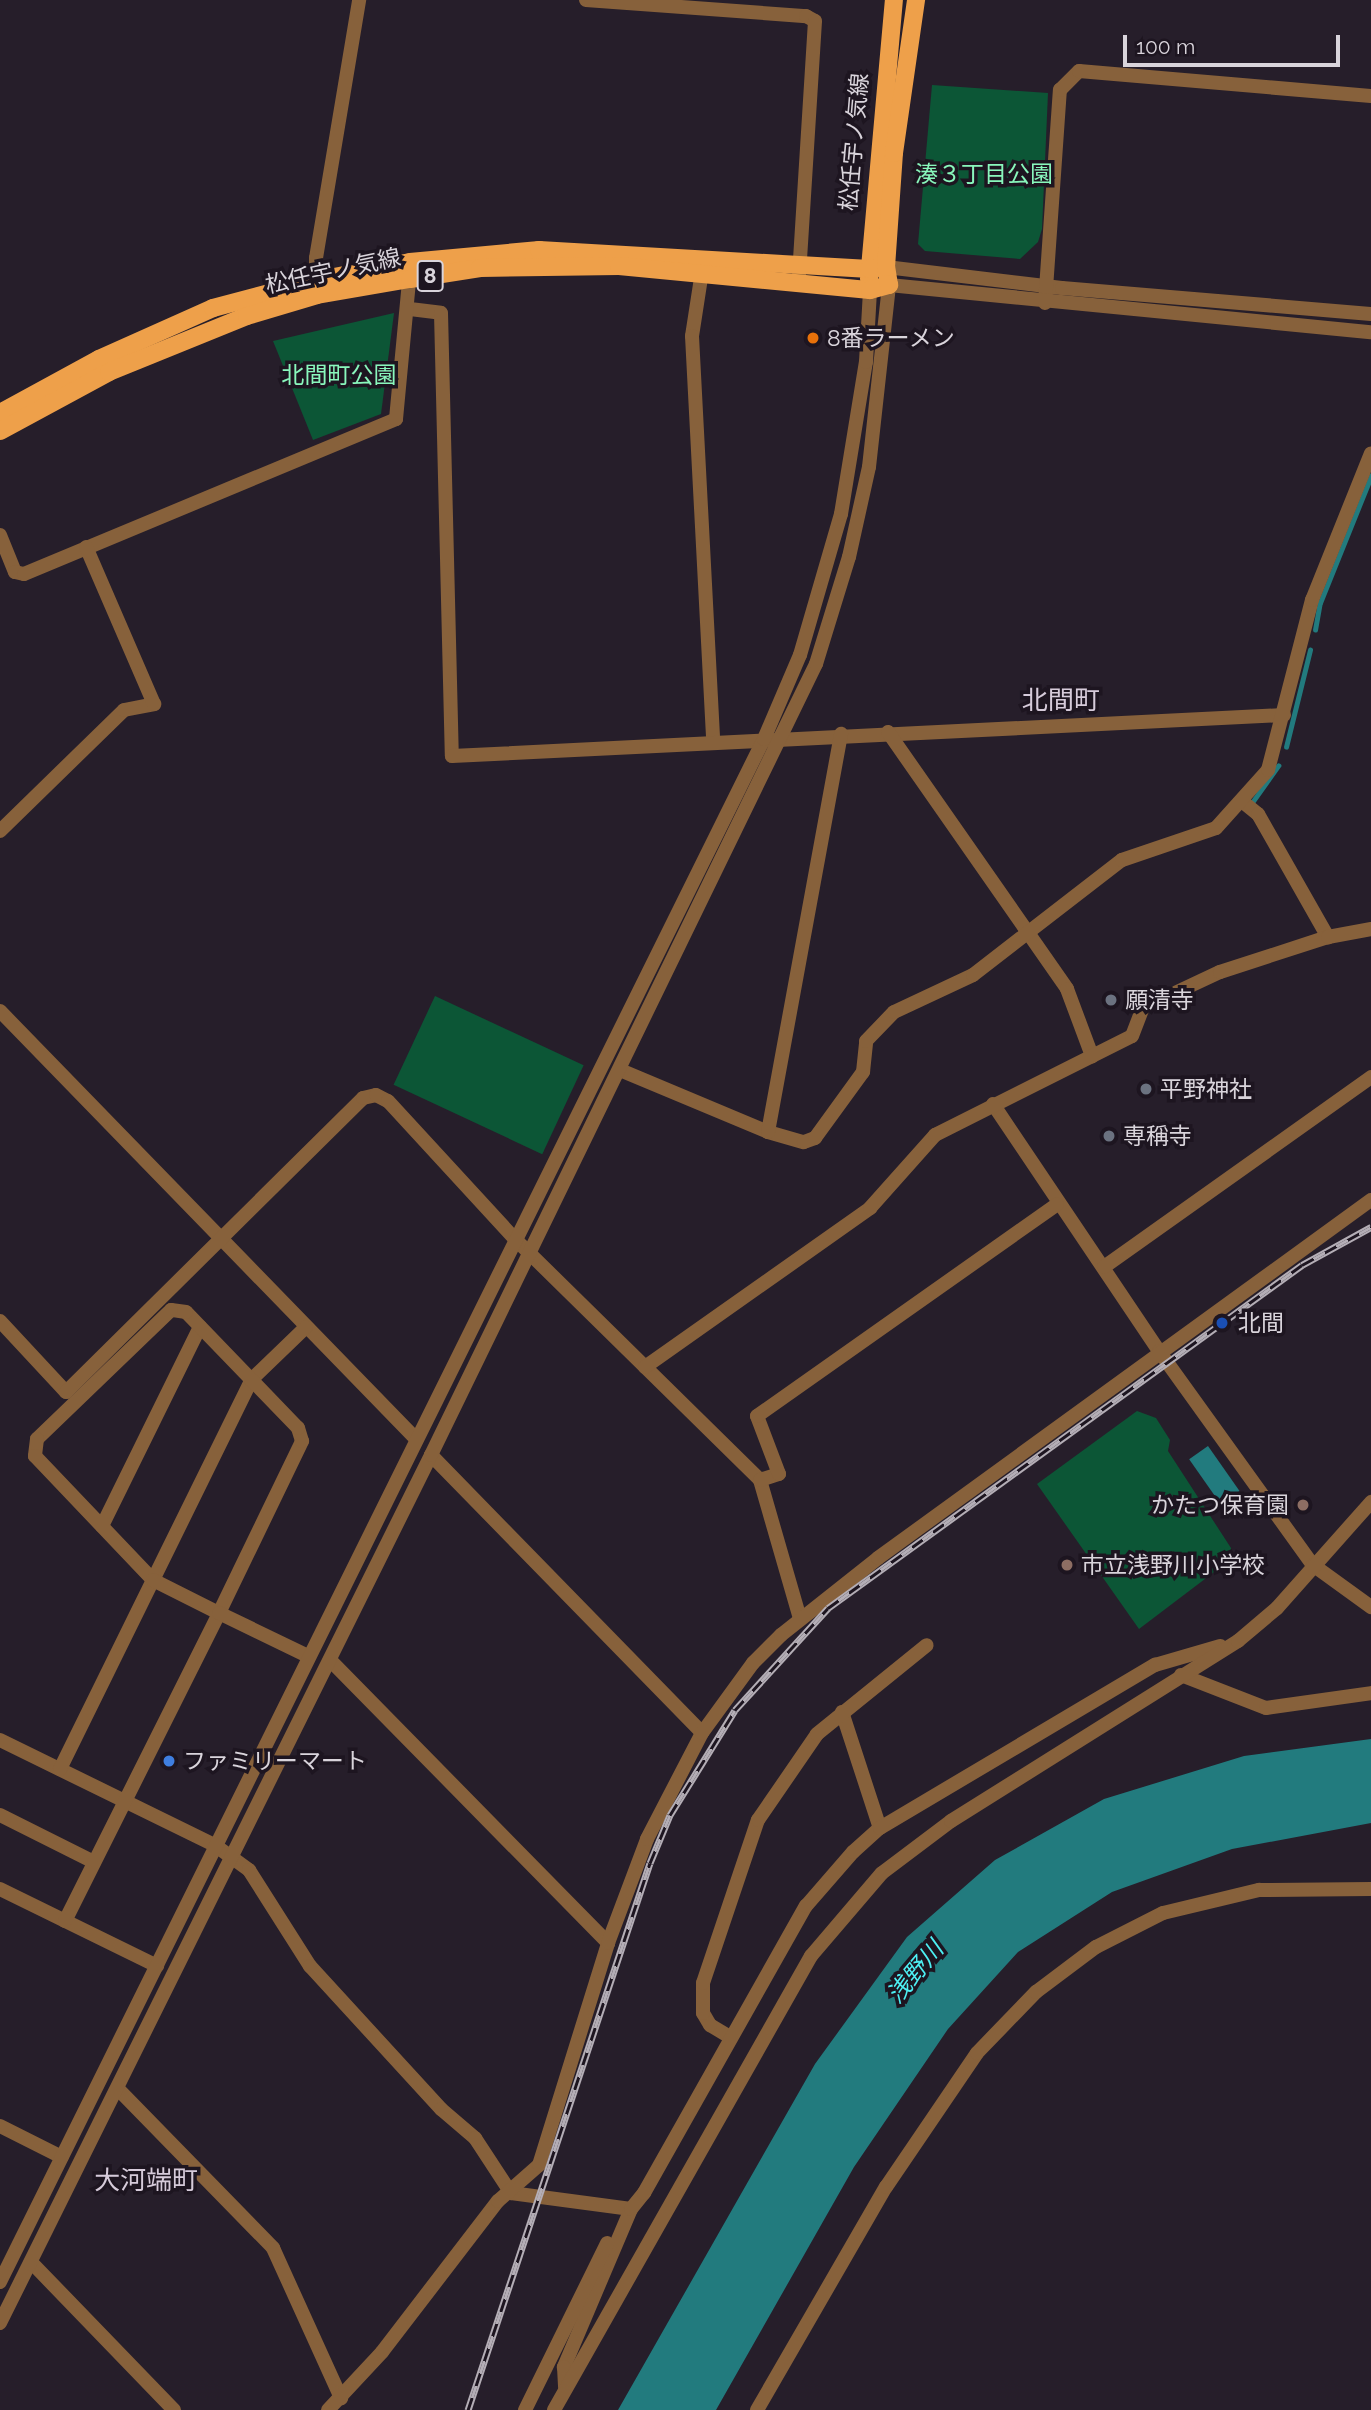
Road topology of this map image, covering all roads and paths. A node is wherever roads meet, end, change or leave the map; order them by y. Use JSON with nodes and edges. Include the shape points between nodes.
{"nodes":[{"id":1,"x":359,"y":0,"type":"edge"},
{"id":2,"x":586,"y":0,"type":"edge"},
{"id":3,"x":894,"y":0,"type":"edge"},
{"id":4,"x":916,"y":0,"type":"edge"},
{"id":5,"x":1371,"y":96,"type":"edge"},
{"id":6,"x":799,"y":263,"type":"junction"},
{"id":7,"x":703,"y":267,"type":"junction"},
{"id":8,"x":410,"y":270,"type":"junction"},
{"id":9,"x":881,"y":273,"type":"junction"},
{"id":10,"x":798,"y":281,"type":"junction"},
{"id":11,"x":1046,"y":285,"type":"junction"},
{"id":12,"x":315,"y":288,"type":"junction"},
{"id":13,"x":870,"y":290,"type":"junction"},
{"id":14,"x":1045,"y":303,"type":"junction"},
{"id":15,"x":410,"y":309,"type":"junction"},
{"id":16,"x":1371,"y":314,"type":"edge"},
{"id":17,"x":1371,"y":332,"type":"edge"},
{"id":18,"x":0,"y":412,"type":"edge"},
{"id":19,"x":0,"y":430,"type":"edge"},
{"id":20,"x":1371,"y":453,"type":"edge"},
{"id":21,"x":0,"y":535,"type":"edge"},
{"id":22,"x":86,"y":547,"type":"junction"},
{"id":23,"x":1284,"y":715,"type":"junction"},
{"id":24,"x":888,"y":732,"type":"junction"},
{"id":25,"x":841,"y":734,"type":"junction"},
{"id":26,"x":784,"y":737,"type":"junction"},
{"id":27,"x":764,"y":739,"type":"junction"},
{"id":28,"x":713,"y":741,"type":"junction"},
{"id":29,"x":1243,"y":802,"type":"junction"},
{"id":30,"x":0,"y":831,"type":"edge"},
{"id":31,"x":1371,"y":929,"type":"edge"},
{"id":32,"x":1031,"y":933,"type":"junction"},
{"id":33,"x":1328,"y":937,"type":"junction"},
{"id":34,"x":0,"y":1011,"type":"edge"},
{"id":35,"x":1092,"y":1056,"type":"junction"},
{"id":36,"x":620,"y":1070,"type":"junction"},
{"id":37,"x":1371,"y":1077,"type":"edge"},
{"id":38,"x":993,"y":1104,"type":"junction"},
{"id":39,"x":768,"y":1132,"type":"junction"},
{"id":40,"x":1371,"y":1200,"type":"edge"},
{"id":41,"x":1057,"y":1204,"type":"junction"},
{"id":42,"x":516,"y":1240,"type":"junction"},
{"id":43,"x":222,"y":1241,"type":"junction"},
{"id":44,"x":530,"y":1254,"type":"junction"},
{"id":45,"x":1104,"y":1267,"type":"junction"},
{"id":46,"x":0,"y":1321,"type":"edge"},
{"id":47,"x":200,"y":1327,"type":"junction"},
{"id":48,"x":306,"y":1327,"type":"junction"},
{"id":49,"x":1158,"y":1351,"type":"junction"},
{"id":50,"x":645,"y":1367,"type":"junction"},
{"id":51,"x":251,"y":1380,"type":"junction"},
{"id":52,"x":416,"y":1439,"type":"junction"},
{"id":53,"x":431,"y":1455,"type":"junction"},
{"id":54,"x":760,"y":1480,"type":"junction"},
{"id":55,"x":1371,"y":1502,"type":"edge"},
{"id":56,"x":102,"y":1527,"type":"junction"},
{"id":57,"x":1313,"y":1565,"type":"junction"},
{"id":58,"x":153,"y":1580,"type":"junction"},
{"id":59,"x":1371,"y":1607,"type":"edge"},
{"id":60,"x":219,"y":1613,"type":"junction"},
{"id":61,"x":800,"y":1619,"type":"junction"},
{"id":62,"x":1238,"y":1641,"type":"junction"},
{"id":63,"x":927,"y":1645,"type":"dead end"},
{"id":64,"x":308,"y":1656,"type":"junction"},
{"id":65,"x":330,"y":1660,"type":"junction"},
{"id":66,"x":1181,"y":1675,"type":"junction"},
{"id":67,"x":1371,"y":1693,"type":"edge"},
{"id":68,"x":842,"y":1712,"type":"junction"},
{"id":69,"x":702,"y":1733,"type":"junction"},
{"id":70,"x":0,"y":1740,"type":"edge"},
{"id":71,"x":60,"y":1769,"type":"junction"},
{"id":72,"x":125,"y":1800,"type":"junction"},
{"id":73,"x":0,"y":1815,"type":"edge"},
{"id":74,"x":880,"y":1828,"type":"junction"},
{"id":75,"x":216,"y":1846,"type":"junction"},
{"id":76,"x":232,"y":1858,"type":"junction"},
{"id":77,"x":94,"y":1862,"type":"junction"},
{"id":78,"x":0,"y":1889,"type":"edge"},
{"id":79,"x":1371,"y":1889,"type":"edge"},
{"id":80,"x":65,"y":1921,"type":"junction"},
{"id":81,"x":608,"y":1943,"type":"junction"},
{"id":82,"x":157,"y":1966,"type":"junction"},
{"id":83,"x":730,"y":2037,"type":"junction"},
{"id":84,"x":119,"y":2090,"type":"junction"},
{"id":85,"x":0,"y":2126,"type":"edge"},
{"id":86,"x":62,"y":2157,"type":"junction"},
{"id":87,"x":511,"y":2193,"type":"junction"},
{"id":88,"x":628,"y":2208,"type":"junction"},
{"id":89,"x":31,"y":2262,"type":"junction"},
{"id":90,"x":0,"y":2281,"type":"edge"},
{"id":91,"x":0,"y":2323,"type":"edge"},
{"id":92,"x":565,"y":2389,"type":"junction"},
{"id":93,"x":341,"y":2398,"type":"junction"},
{"id":94,"x":174,"y":2410,"type":"edge"},
{"id":95,"x":328,"y":2410,"type":"edge"},
{"id":96,"x":525,"y":2410,"type":"edge"},
{"id":97,"x":554,"y":2410,"type":"edge"},
{"id":98,"x":757,"y":2410,"type":"edge"}],
"edges":[{"from":1,"to":12,"type":"street"},
{"from":2,"to":6,"type":"street","via":[[806,16],[815,21]]},
{"from":3,"to":9,"type":"main road","name":"松任宇ノ気線"},
{"from":4,"to":9,"type":"main road","name":"松任宇ノ気線"},
{"from":5,"to":11,"type":"street","via":[[1079,71],[1060,90]]},
{"from":6,"to":7,"type":"main road","name":"松任宇ノ気線","number":"8"},
{"from":6,"to":9,"type":"main road","name":"松任宇ノ気線","number":"8"},
{"from":6,"to":10,"type":"street"},
{"from":7,"to":8,"type":"main road","name":"松任宇ノ気線","number":"8","via":[[539,250]]},
{"from":7,"to":10,"type":"main road","name":"松任宇ノ気線","number":"8"},
{"from":7,"to":28,"type":"street","via":[[692,336]]},
{"from":8,"to":12,"type":"main road","name":"松任宇ノ気線","number":"8"},
{"from":8,"to":15,"type":"street"},
{"from":9,"to":11,"type":"street"},
{"from":9,"to":13,"type":"main road","name":"松任宇ノ気線"},
{"from":9,"to":14,"type":"street"},
{"from":9,"to":26,"type":"street","via":[[869,467],[849,557],[816,664]]},
{"from":10,"to":13,"type":"main road","name":"松任宇ノ気線","number":"8"},
{"from":11,"to":14,"type":"street"},
{"from":11,"to":16,"type":"street"},
{"from":12,"to":18,"type":"main road","name":"松任宇ノ気線","number":"8","via":[[213,308],[99,359]]},
{"from":12,"to":19,"type":"main road","name":"松任宇ノ気線","number":"8","via":[[168,346],[56,398]]},
{"from":13,"to":27,"type":"street","via":[[866,362],[841,514],[804,643]]},
{"from":14,"to":17,"type":"street"},
{"from":15,"to":22,"type":"street","via":[[396,419]]},
{"from":15,"to":28,"type":"street","via":[[442,313],[452,756]]},
{"from":20,"to":23,"type":"street","via":[[1312,600]]},
{"from":21,"to":22,"type":"street","via":[[15,572],[24,574]]},
{"from":22,"to":30,"type":"street","via":[[154,704],[124,710]]},
{"from":23,"to":24,"type":"street"},
{"from":23,"to":29,"type":"street","via":[[1268,770]]},
{"from":24,"to":25,"type":"street"},
{"from":24,"to":32,"type":"street"},
{"from":25,"to":26,"type":"street"},
{"from":25,"to":39,"type":"street"},
{"from":26,"to":27,"type":"street"},
{"from":26,"to":36,"type":"street"},
{"from":27,"to":28,"type":"street"},
{"from":27,"to":42,"type":"street"},
{"from":29,"to":32,"type":"street","via":[[1216,828],[1122,860]]},
{"from":29,"to":33,"type":"street","via":[[1258,814]]},
{"from":31,"to":33,"type":"street"},
{"from":32,"to":35,"type":"street","via":[[1067,989]]},
{"from":32,"to":39,"type":"street","via":[[973,975],[894,1012],[875,1027],[866,1041],[863,1072],[815,1138],[804,1142]]},
{"from":33,"to":35,"type":"street","via":[[1220,972],[1143,1008],[1132,1036]]},
{"from":34,"to":43,"type":"street"},
{"from":35,"to":38,"type":"street"},
{"from":36,"to":39,"type":"street"},
{"from":36,"to":44,"type":"street"},
{"from":37,"to":45,"type":"street"},
{"from":38,"to":41,"type":"street"},
{"from":38,"to":50,"type":"street","via":[[935,1135],[870,1209]]},
{"from":40,"to":49,"type":"street"},
{"from":41,"to":45,"type":"street"},
{"from":41,"to":54,"type":"street","via":[[757,1416],[779,1474]]},
{"from":42,"to":43,"type":"street","via":[[388,1101],[376,1095],[363,1098]]},
{"from":42,"to":44,"type":"street"},
{"from":42,"to":52,"type":"street"},
{"from":43,"to":46,"type":"street","via":[[66,1392]]},
{"from":43,"to":48,"type":"street"},
{"from":44,"to":50,"type":"street"},
{"from":44,"to":53,"type":"street"},
{"from":45,"to":49,"type":"street"},
{"from":47,"to":51,"type":"street"},
{"from":47,"to":56,"type":"street"},
{"from":47,"to":56,"type":"street","via":[[186,1312],[172,1310],[37,1439],[35,1456]]},
{"from":48,"to":51,"type":"street"},
{"from":48,"to":52,"type":"street"},
{"from":49,"to":57,"type":"street"},
{"from":49,"to":61,"type":"street"},
{"from":50,"to":54,"type":"street"},
{"from":51,"to":58,"type":"street"},
{"from":51,"to":60,"type":"street","via":[[298,1428],[302,1441]]},
{"from":52,"to":64,"type":"street"},
{"from":53,"to":65,"type":"street"},
{"from":53,"to":69,"type":"street"},
{"from":54,"to":61,"type":"street"},
{"from":55,"to":57,"type":"street"},
{"from":56,"to":58,"type":"street"},
{"from":57,"to":59,"type":"street"},
{"from":57,"to":62,"type":"street","via":[[1277,1608]]},
{"from":58,"to":60,"type":"street"},
{"from":58,"to":71,"type":"street"},
{"from":60,"to":64,"type":"street"},
{"from":60,"to":72,"type":"street"},
{"from":61,"to":69,"type":"street","via":[[753,1664]]},
{"from":62,"to":66,"type":"street"},
{"from":62,"to":74,"type":"street","via":[[1155,1665]]},
{"from":63,"to":68,"type":"street"},
{"from":64,"to":75,"type":"street"},
{"from":65,"to":76,"type":"street"},
{"from":65,"to":81,"type":"street"},
{"from":66,"to":67,"type":"street","via":[[1266,1707]]},
{"from":66,"to":92,"type":"street","via":[[951,1821],[873,1883],[811,1956]]},
{"from":68,"to":74,"type":"street"},
{"from":68,"to":83,"type":"street","via":[[805,1746],[758,1820],[702,1990],[703,2013],[710,2025]]},
{"from":69,"to":81,"type":"street","via":[[648,1839]]},
{"from":70,"to":71,"type":"street"},
{"from":71,"to":72,"type":"street"},
{"from":72,"to":75,"type":"street"},
{"from":72,"to":77,"type":"street"},
{"from":73,"to":77,"type":"street"},
{"from":74,"to":83,"type":"street","via":[[806,1906]]},
{"from":75,"to":76,"type":"street"},
{"from":75,"to":82,"type":"street"},
{"from":76,"to":84,"type":"street"},
{"from":76,"to":87,"type":"street","via":[[249,1870],[310,1966],[441,2109],[475,2138]]},
{"from":77,"to":80,"type":"street"},
{"from":78,"to":80,"type":"street"},
{"from":79,"to":98,"type":"street","via":[[1259,1890],[1163,1913],[1096,1947],[1036,1992],[977,2053],[886,2187]]},
{"from":80,"to":82,"type":"street"},
{"from":81,"to":87,"type":"street","via":[[539,2165]]},
{"from":82,"to":86,"type":"street"},
{"from":83,"to":88,"type":"street"},
{"from":84,"to":89,"type":"street"},
{"from":84,"to":93,"type":"street","via":[[274,2248]]},
{"from":85,"to":86,"type":"street"},
{"from":86,"to":90,"type":"street"},
{"from":87,"to":88,"type":"street"},
{"from":87,"to":93,"type":"street","via":[[498,2201],[463,2241],[382,2352]]},
{"from":88,"to":92,"type":"street","via":[[564,2367]]},
{"from":88,"to":96,"type":"street"},
{"from":89,"to":91,"type":"street"},
{"from":89,"to":94,"type":"street"},
{"from":92,"to":97,"type":"street"},
{"from":93,"to":95,"type":"street"}]}
